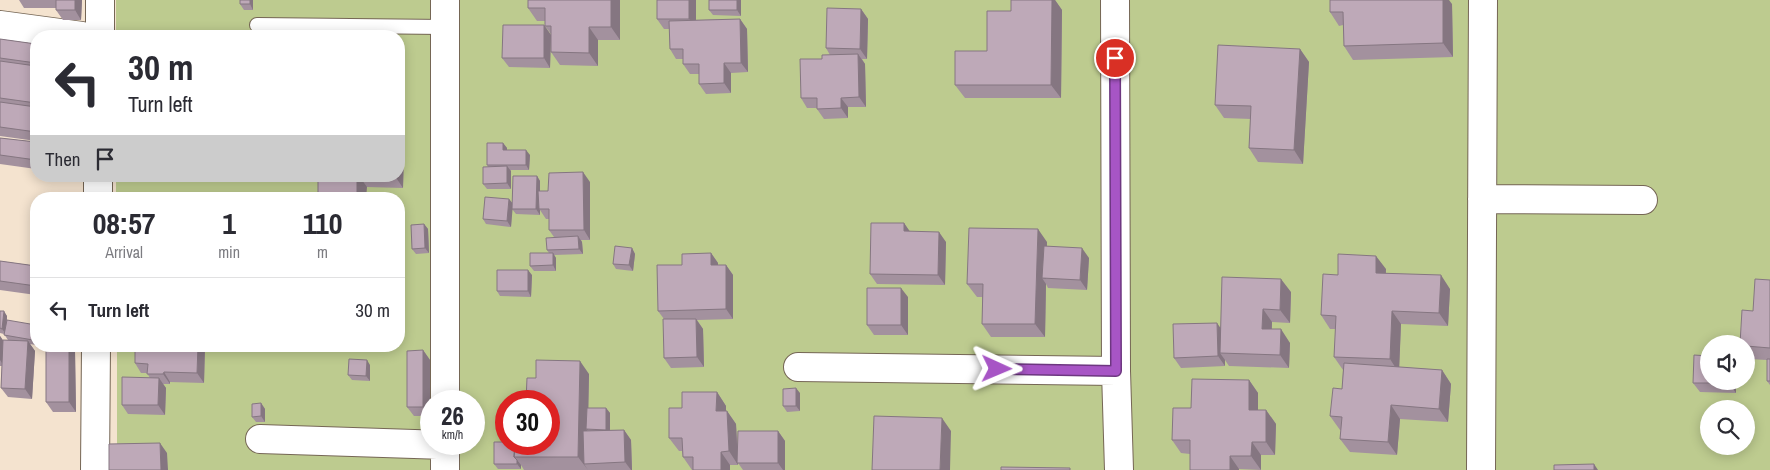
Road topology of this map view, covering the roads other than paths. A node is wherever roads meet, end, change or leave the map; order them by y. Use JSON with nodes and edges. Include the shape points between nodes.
{"nodes":[{"id":1,"x":100,"y":0,"type":"edge"},
{"id":2,"x":445,"y":0,"type":"edge"},
{"id":3,"x":1115,"y":0,"type":"edge"},
{"id":4,"x":1483,"y":0,"type":"edge"},
{"id":5,"x":0,"y":25,"type":"edge"},
{"id":6,"x":257,"y":25,"type":"dead end"},
{"id":7,"x":444,"y":27,"type":"junction"},
{"id":8,"x":37,"y":30,"type":"edge"},
{"id":9,"x":100,"y":30,"type":"edge"},
{"id":10,"x":1482,"y":199,"type":"junction"},
{"id":11,"x":1643,"y":200,"type":"dead end"},
{"id":12,"x":96,"y":352,"type":"edge"},
{"id":13,"x":798,"y":367,"type":"dead end"},
{"id":14,"x":1116,"y":371,"type":"junction"},
{"id":15,"x":445,"y":390,"type":"edge"},
{"id":16,"x":260,"y":439,"type":"dead end"},
{"id":17,"x":420,"y":451,"type":"edge"},
{"id":18,"x":95,"y":470,"type":"edge"},
{"id":19,"x":1118,"y":470,"type":"edge"},
{"id":20,"x":1481,"y":470,"type":"edge"}],
"edges":[{"from":1,"to":9,"type":"street"},
{"from":2,"to":7,"type":"street"},
{"from":3,"to":14,"type":"street"},
{"from":4,"to":10,"type":"street"},
{"from":5,"to":8,"type":"street"},
{"from":6,"to":7,"type":"lane"},
{"from":7,"to":15,"type":"street"},
{"from":10,"to":11,"type":"street"},
{"from":10,"to":20,"type":"street"},
{"from":12,"to":18,"type":"street"},
{"from":13,"to":14,"type":"street"},
{"from":14,"to":19,"type":"street"},
{"from":16,"to":17,"type":"street"}]}
